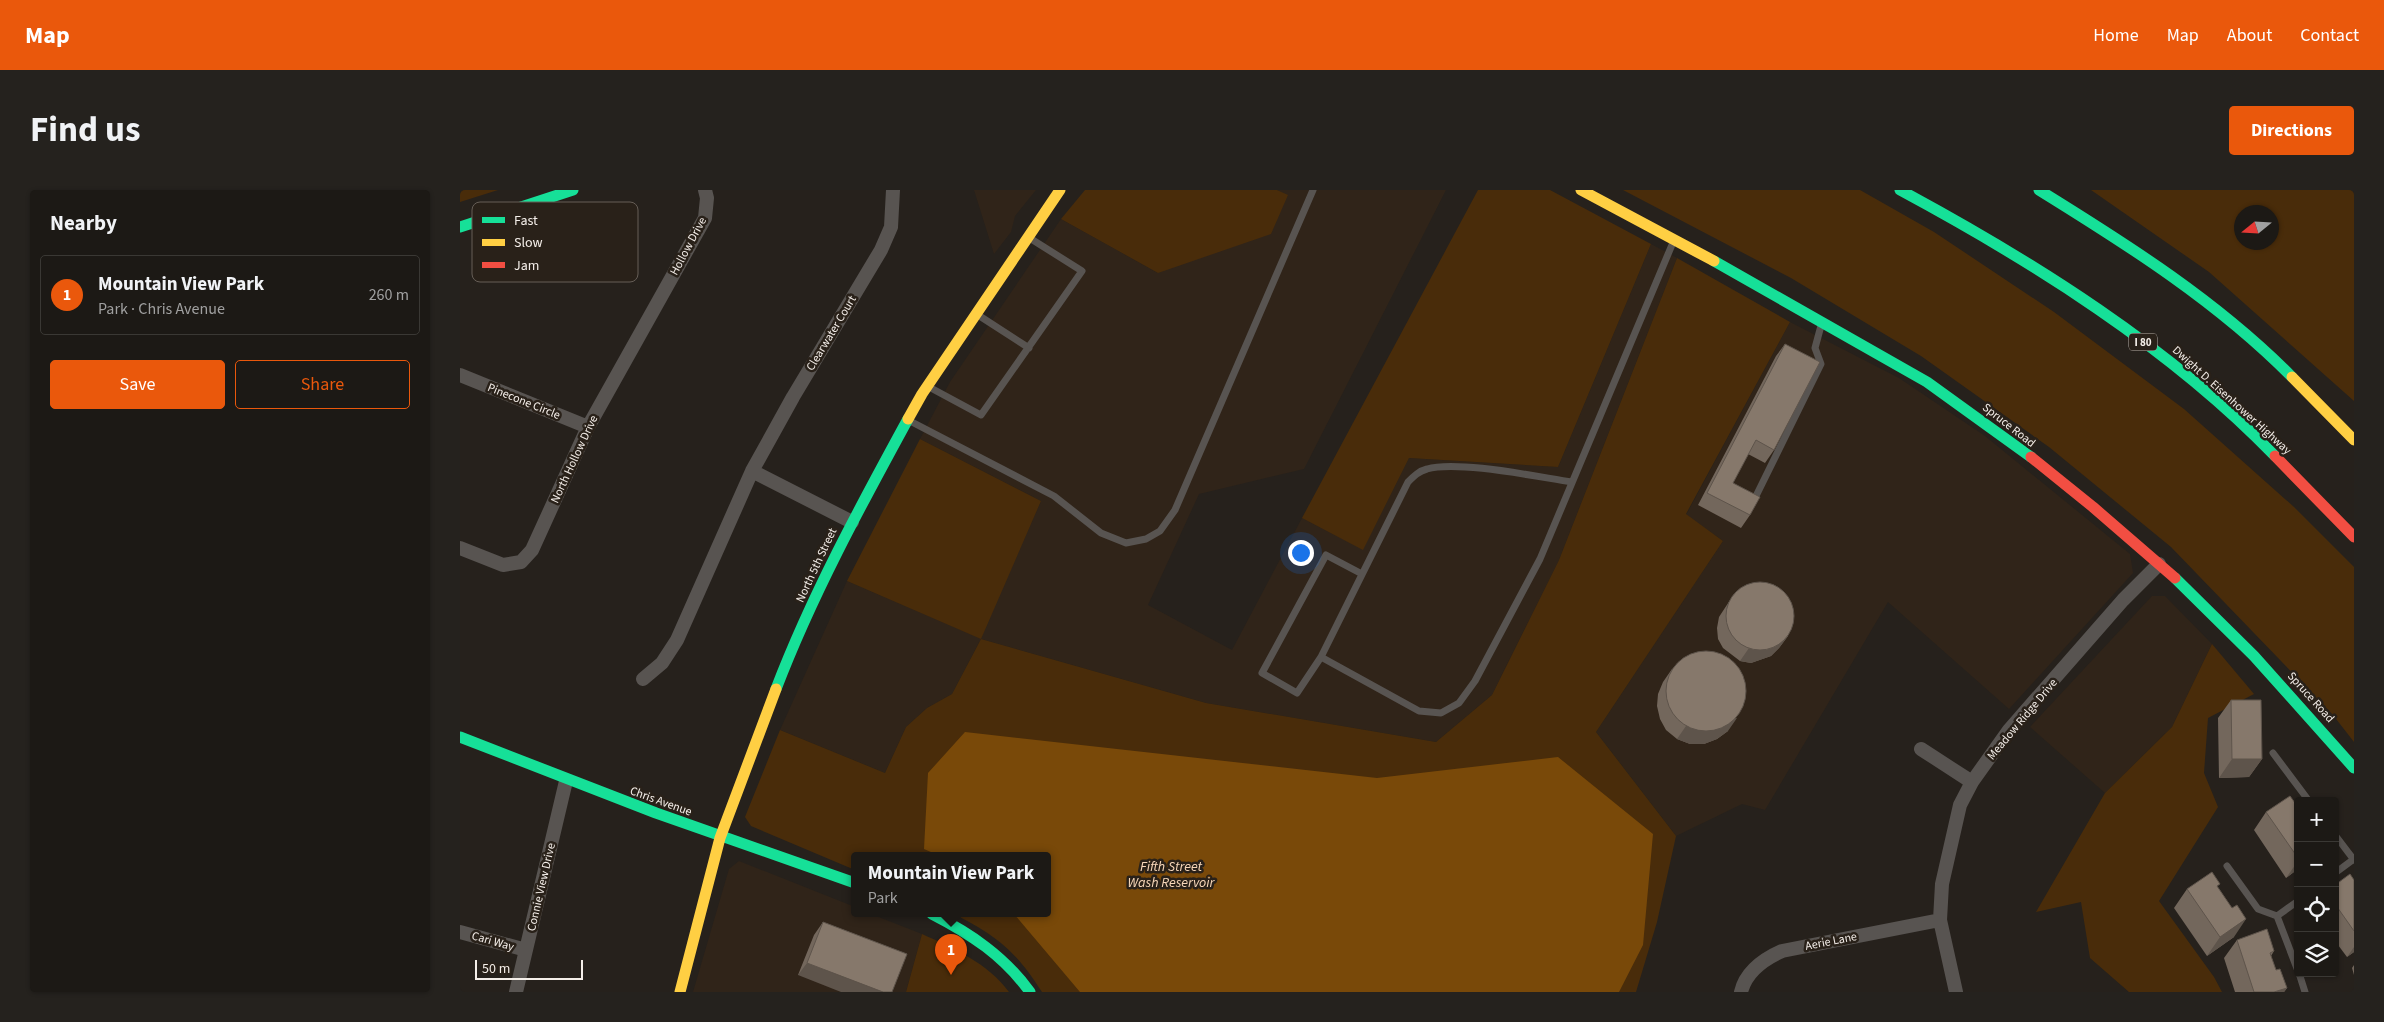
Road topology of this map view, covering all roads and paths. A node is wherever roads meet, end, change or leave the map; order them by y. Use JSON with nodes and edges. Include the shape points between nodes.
{"nodes":[{"id":1,"x":573,"y":190,"type":"edge"},
{"id":2,"x":705,"y":190,"type":"edge"},
{"id":3,"x":893,"y":190,"type":"edge"},
{"id":4,"x":1060,"y":190,"type":"edge"},
{"id":5,"x":1313,"y":190,"type":"edge"},
{"id":6,"x":1581,"y":190,"type":"edge"},
{"id":7,"x":1900,"y":190,"type":"edge"},
{"id":8,"x":2039,"y":190,"type":"edge"},
{"id":9,"x":536,"y":202,"type":"edge"},
{"id":10,"x":472,"y":223,"type":"edge"},
{"id":11,"x":460,"y":227,"type":"edge"},
{"id":12,"x":1028,"y":237,"type":"junction"},
{"id":13,"x":1674,"y":240,"type":"junction"},
{"id":14,"x":660,"y":299,"type":"joint"},
{"id":15,"x":976,"y":313,"type":"junction"},
{"id":16,"x":1822,"y":321,"type":"junction"},
{"id":17,"x":1029,"y":348,"type":"junction"},
{"id":18,"x":460,"y":375,"type":"edge"},
{"id":19,"x":927,"y":386,"type":"junction"},
{"id":20,"x":908,"y":419,"type":"junction"},
{"id":21,"x":588,"y":427,"type":"junction"},
{"id":22,"x":2354,"y":440,"type":"edge"},
{"id":23,"x":752,"y":471,"type":"junction"},
{"id":24,"x":1572,"y":482,"type":"junction"},
{"id":25,"x":1757,"y":494,"type":"edge"},
{"id":26,"x":852,"y":522,"type":"junction"},
{"id":27,"x":2354,"y":537,"type":"edge"},
{"id":28,"x":460,"y":548,"type":"edge"},
{"id":29,"x":2159,"y":564,"type":"junction"},
{"id":30,"x":1362,"y":574,"type":"junction"},
{"id":31,"x":1321,"y":657,"type":"junction"},
{"id":32,"x":643,"y":679,"type":"dead end"},
{"id":33,"x":460,"y":737,"type":"edge"},
{"id":34,"x":1921,"y":749,"type":"dead end"},
{"id":35,"x":2273,"y":753,"type":"dead end"},
{"id":36,"x":2354,"y":768,"type":"edge"},
{"id":37,"x":566,"y":781,"type":"junction"},
{"id":38,"x":1972,"y":782,"type":"junction"},
{"id":39,"x":2306,"y":797,"type":"edge"},
{"id":40,"x":720,"y":838,"type":"junction"},
{"id":41,"x":2339,"y":840,"type":"edge"},
{"id":42,"x":2354,"y":859,"type":"edge"},
{"id":43,"x":2227,"y":866,"type":"dead end"},
{"id":44,"x":2339,"y":870,"type":"edge"},
{"id":45,"x":851,"y":883,"type":"edge"},
{"id":46,"x":2294,"y":904,"type":"edge"},
{"id":47,"x":2277,"y":916,"type":"junction"},
{"id":48,"x":938,"y":917,"type":"edge"},
{"id":49,"x":1940,"y":920,"type":"junction"},
{"id":50,"x":460,"y":932,"type":"edge"},
{"id":51,"x":526,"y":950,"type":"junction"},
{"id":52,"x":2294,"y":961,"type":"edge"},
{"id":53,"x":2300,"y":977,"type":"edge"},
{"id":54,"x":516,"y":992,"type":"edge"},
{"id":55,"x":680,"y":992,"type":"edge"},
{"id":56,"x":1030,"y":992,"type":"edge"},
{"id":57,"x":1741,"y":992,"type":"edge"},
{"id":58,"x":1956,"y":992,"type":"edge"},
{"id":59,"x":2305,"y":992,"type":"edge"}],
"edges":[{"from":1,"to":9,"type":"main road"},
{"from":2,"to":14,"type":"street","name":"Hollow Drive","via":[[704,218]]},
{"from":3,"to":23,"type":"street","name":"Clearwater Court","via":[[891,227],[880,250]]},
{"from":4,"to":12,"type":"main road","name":"North 5th Street"},
{"from":5,"to":20,"type":"lane","via":[[1175,510],[1160,531],[1146,539],[1126,543],[1101,533],[1054,496]]},
{"from":6,"to":13,"type":"main road","name":"Spruce Road"},
{"from":7,"to":27,"type":"main road","name":"Dwight D. Eisenhower Highway","number":"I 80","via":[[2073,293],[2175,364],[2264,444]]},
{"from":8,"to":22,"type":"main road","via":[[2115,236],[2223,315],[2288,373]]},
{"from":10,"to":11,"type":"main road"},
{"from":12,"to":15,"type":"main road","name":"North 5th Street"},
{"from":12,"to":17,"type":"lane","via":[[1082,271]]},
{"from":13,"to":16,"type":"main road","name":"Spruce Road"},
{"from":13,"to":24,"type":"lane"},
{"from":14,"to":21,"type":"street","name":"North Hollow Drive"},
{"from":15,"to":17,"type":"lane"},
{"from":15,"to":19,"type":"main road","name":"North 5th Street"},
{"from":16,"to":25,"type":"lane","via":[[1815,348],[1822,364]]},
{"from":16,"to":29,"type":"main road","name":"Spruce Road","via":[[1959,404],[2076,494]]},
{"from":17,"to":19,"type":"lane","via":[[981,415]]},
{"from":18,"to":21,"type":"street","name":"Pinecone Circle"},
{"from":19,"to":20,"type":"main road","name":"North 5th Street"},
{"from":20,"to":26,"type":"main road","name":"North 5th Street"},
{"from":21,"to":28,"type":"street","name":"North Hollow Drive","via":[[532,550],[521,562],[503,565]]},
{"from":23,"to":26,"type":"street"},
{"from":23,"to":32,"type":"street","name":"Clearwater Court","via":[[676,640],[662,663]]},
{"from":24,"to":30,"type":"lane","via":[[1462,467],[1428,468],[1408,482]]},
{"from":24,"to":31,"type":"lane","via":[[1540,560],[1475,681],[1459,702],[1441,713],[1419,711]]},
{"from":26,"to":40,"type":"main road","name":"North 5th Street","via":[[788,658]]},
{"from":29,"to":36,"type":"main road","name":"Spruce Road","via":[[2220,621],[2295,699]]},
{"from":29,"to":38,"type":"street","name":"Meadow Ridge Drive","via":[[2123,600],[2009,730]]},
{"from":30,"to":31,"type":"lane"},
{"from":30,"to":31,"type":"lane","via":[[1326,555],[1262,673],[1297,693]]},
{"from":33,"to":37,"type":"main road","name":"Chris Avenue"},
{"from":34,"to":38,"type":"street"},
{"from":35,"to":39,"type":"lane"},
{"from":37,"to":40,"type":"main road","name":"Chris Avenue"},
{"from":37,"to":51,"type":"street","name":"Connie View Drive"},
{"from":38,"to":49,"type":"street","name":"Meadow Ridge Drive","via":[[1953,828],[1942,884]]},
{"from":40,"to":45,"type":"main road","name":"Chris Avenue"},
{"from":40,"to":55,"type":"main road","name":"North 5th Street"},
{"from":41,"to":42,"type":"lane"},
{"from":42,"to":44,"type":"lane"},
{"from":43,"to":47,"type":"lane","via":[[2258,909]]},
{"from":46,"to":47,"type":"lane"},
{"from":47,"to":52,"type":"lane"},
{"from":48,"to":56,"type":"main road","via":[[990,946],[1011,966]]},
{"from":49,"to":57,"type":"street","name":"Aerie Lane","via":[[1782,950],[1761,961]]},
{"from":49,"to":58,"type":"street","name":"Meadow Ridge Drive"},
{"from":50,"to":51,"type":"street","name":"Cari Way"},
{"from":51,"to":54,"type":"street","name":"Connie View Drive"},
{"from":53,"to":59,"type":"lane"}]}
